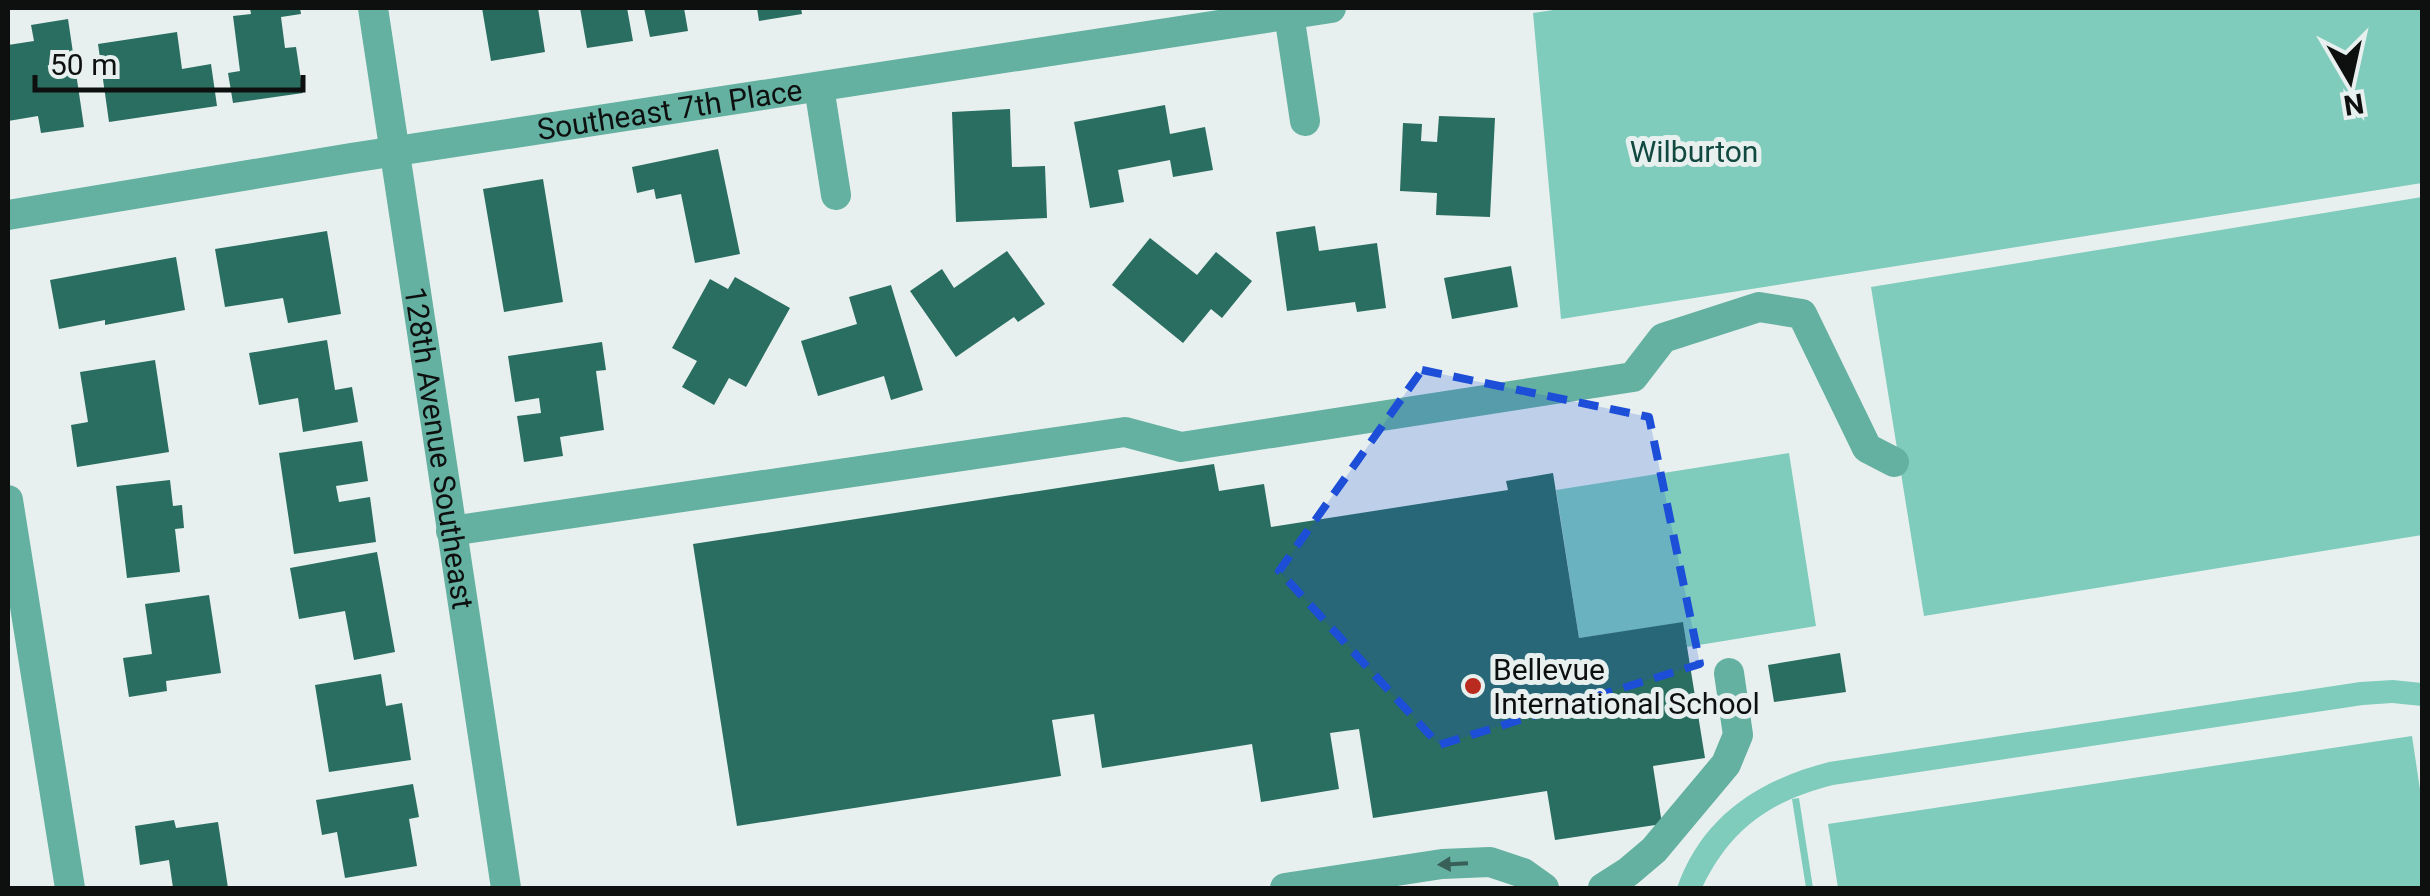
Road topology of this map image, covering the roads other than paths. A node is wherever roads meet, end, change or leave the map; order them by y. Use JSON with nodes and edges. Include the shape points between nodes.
{"nodes":[{"id":1,"x":373,"y":8,"type":"edge"},
{"id":2,"x":1331,"y":8,"type":"edge"},
{"id":3,"x":1289,"y":14,"type":"junction"},
{"id":4,"x":819,"y":87,"type":"junction"},
{"id":5,"x":1305,"y":121,"type":"dead end"},
{"id":6,"x":394,"y":152,"type":"junction"},
{"id":7,"x":836,"y":195,"type":"dead end"},
{"id":8,"x":8,"y":215,"type":"edge"},
{"id":9,"x":1894,"y":462,"type":"dead end"},
{"id":10,"x":8,"y":500,"type":"edge"},
{"id":11,"x":450,"y":532,"type":"junction"},
{"id":12,"x":1729,"y":672,"type":"dead end"},
{"id":13,"x":70,"y":888,"type":"edge"},
{"id":14,"x":506,"y":888,"type":"edge"},
{"id":15,"x":1285,"y":888,"type":"edge"},
{"id":16,"x":1544,"y":888,"type":"edge"},
{"id":17,"x":1603,"y":888,"type":"edge"}],
"edges":[{"from":1,"to":6,"type":"street","name":"128th Avenue Southeast"},
{"from":2,"to":3,"type":"street","name":"Southeast 7th Place"},
{"from":3,"to":4,"type":"street","name":"Southeast 7th Place"},
{"from":3,"to":5,"type":"street"},
{"from":4,"to":6,"type":"street","name":"Southeast 7th Place"},
{"from":4,"to":7,"type":"street"},
{"from":6,"to":8,"type":"street","name":"Southeast 7th Place"},
{"from":6,"to":11,"type":"street","name":"128th Avenue Southeast"},
{"from":9,"to":11,"type":"street","via":[[1867,448],[1802,314],[1759,307],[1663,338],[1633,377],[1181,446],[1125,432]]},
{"from":10,"to":13,"type":"street"},
{"from":11,"to":14,"type":"street","name":"128th Avenue Southeast"},
{"from":12,"to":17,"type":"street","via":[[1738,734],[1726,764],[1654,850]]},
{"from":16,"to":15,"type":"street","one_way":true,"via":[[1490,862]]}]}
